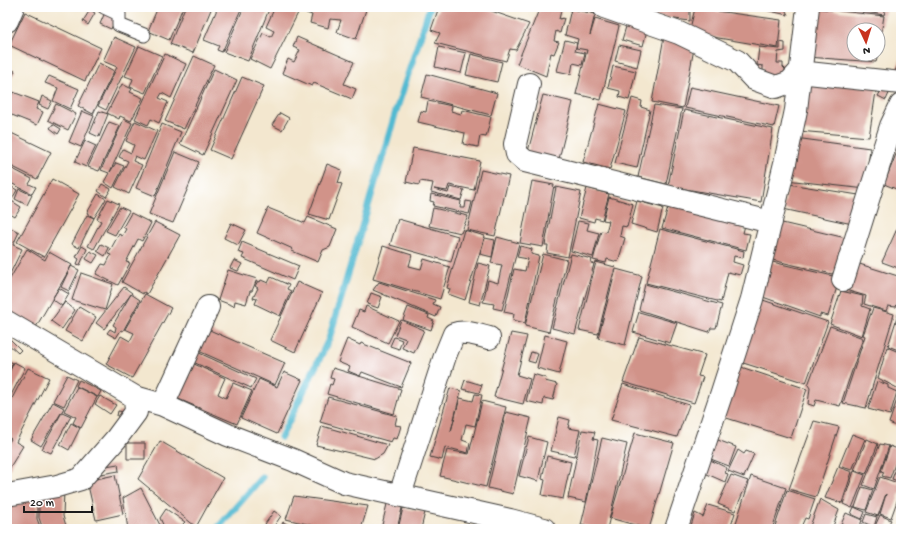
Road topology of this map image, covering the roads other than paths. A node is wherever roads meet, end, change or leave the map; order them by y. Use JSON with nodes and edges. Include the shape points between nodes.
{"nodes":[{"id":1,"x":13,"y":7,"type":"edge"},
{"id":2,"x":104,"y":7,"type":"edge"},
{"id":3,"x":604,"y":7,"type":"edge"},
{"id":4,"x":808,"y":7,"type":"edge"},
{"id":5,"x":7,"y":21,"type":"edge"},
{"id":6,"x":144,"y":35,"type":"dead end"},
{"id":7,"x":800,"y":72,"type":"junction"},
{"id":8,"x":901,"y":83,"type":"edge"},
{"id":9,"x":529,"y":84,"type":"dead end"},
{"id":10,"x":901,"y":105,"type":"edge"},
{"id":11,"x":771,"y":222,"type":"junction"},
{"id":12,"x":842,"y":280,"type":"dead end"},
{"id":13,"x":208,"y":307,"type":"dead end"},
{"id":14,"x":7,"y":322,"type":"edge"},
{"id":15,"x":489,"y":338,"type":"dead end"},
{"id":16,"x":135,"y":397,"type":"junction"},
{"id":17,"x":163,"y":405,"type":"junction"},
{"id":18,"x":7,"y":494,"type":"edge"},
{"id":19,"x":400,"y":495,"type":"junction"},
{"id":20,"x":509,"y":525,"type":"edge"},
{"id":21,"x":544,"y":529,"type":"edge"},
{"id":22,"x":676,"y":529,"type":"edge"}],
"edges":[{"from":1,"to":5,"type":"street"},
{"from":2,"to":6,"type":"lane","via":[[118,14],[119,25]]},
{"from":3,"to":7,"type":"street","via":[[680,33],[737,61],[754,79],[776,87],[790,82]]},
{"from":4,"to":7,"type":"street"},
{"from":7,"to":8,"type":"street"},
{"from":7,"to":11,"type":"street","via":[[794,118]]},
{"from":9,"to":11,"type":"street","via":[[515,144],[517,154],[525,161]]},
{"from":10,"to":12,"type":"street","via":[[891,126]]},
{"from":11,"to":22,"type":"street","via":[[752,299]]},
{"from":13,"to":17,"type":"street"},
{"from":14,"to":16,"type":"street"},
{"from":15,"to":19,"type":"street","via":[[465,332],[454,334]]},
{"from":16,"to":17,"type":"street"},
{"from":16,"to":18,"type":"street","via":[[136,412],[81,479],[57,486]]},
{"from":17,"to":19,"type":"street","via":[[344,483]]},
{"from":19,"to":20,"type":"street"},
{"from":20,"to":21,"type":"street"}]}
